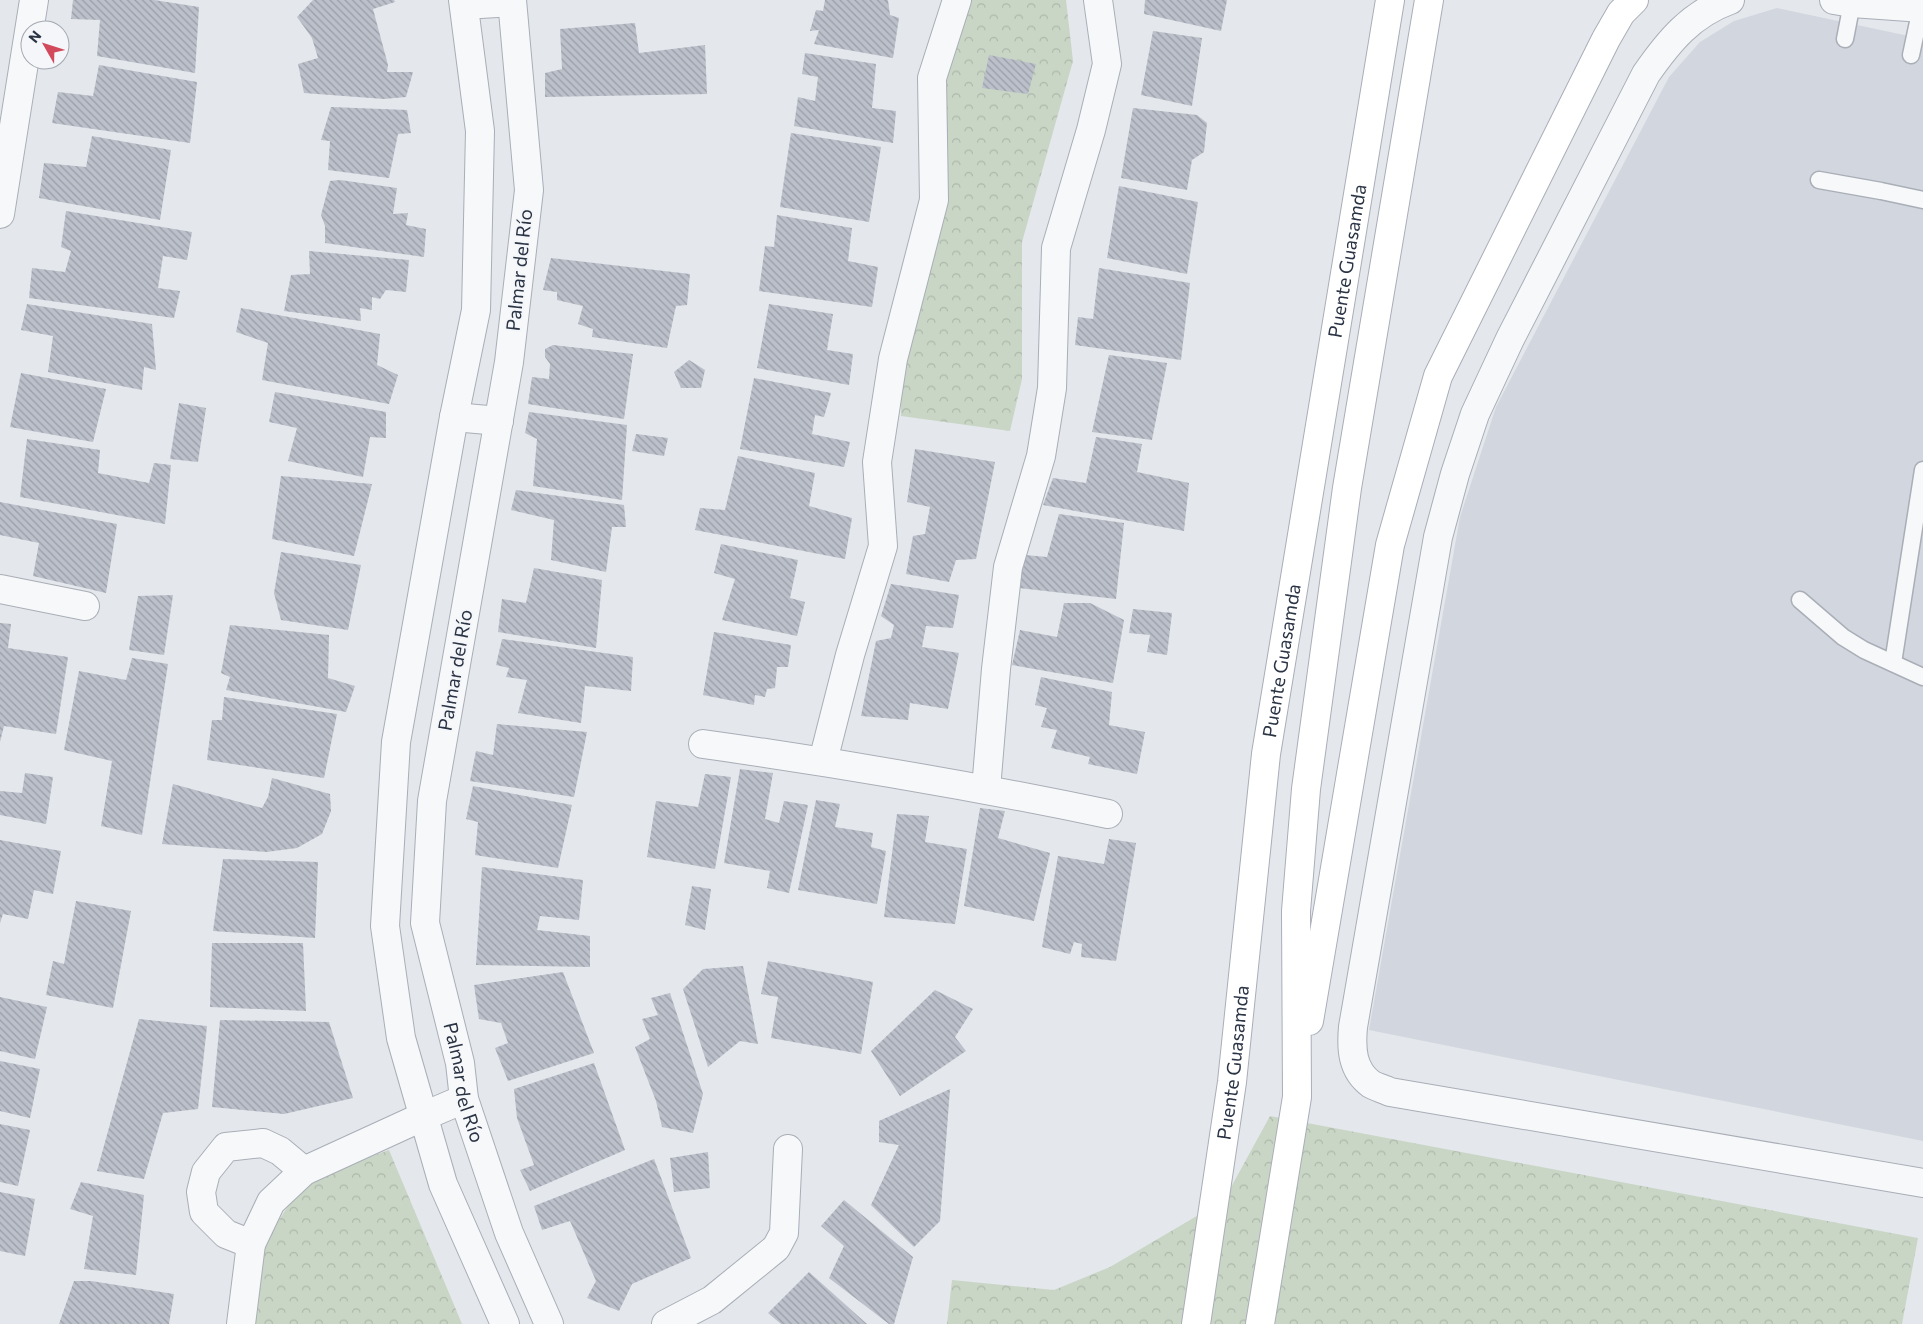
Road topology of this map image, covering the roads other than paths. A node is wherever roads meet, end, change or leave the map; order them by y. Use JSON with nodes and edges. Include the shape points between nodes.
{"nodes":[{"id":1,"x":34,"y":0,"type":"edge"},
{"id":2,"x":957,"y":0,"type":"edge"},
{"id":3,"x":1098,"y":0,"type":"edge"},
{"id":4,"x":1390,"y":0,"type":"edge"},
{"id":5,"x":1429,"y":0,"type":"edge"},
{"id":6,"x":1634,"y":0,"type":"edge"},
{"id":7,"x":1730,"y":0,"type":"edge"},
{"id":8,"x":512,"y":1,"type":"edge"},
{"id":9,"x":463,"y":2,"type":"edge"},
{"id":10,"x":1843,"y":2,"type":"edge"},
{"id":11,"x":1922,"y":8,"type":"edge"},
{"id":12,"x":1845,"y":39,"type":"dead end"},
{"id":13,"x":1912,"y":55,"type":"dead end"},
{"id":14,"x":1819,"y":180,"type":"dead end"},
{"id":15,"x":1923,"y":200,"type":"edge"},
{"id":16,"x":0,"y":214,"type":"edge"},
{"id":17,"x":454,"y":417,"type":"junction"},
{"id":18,"x":499,"y":421,"type":"junction"},
{"id":19,"x":1923,"y":470,"type":"edge"},
{"id":20,"x":0,"y":589,"type":"edge"},
{"id":21,"x":1800,"y":600,"type":"dead end"},
{"id":22,"x":85,"y":606,"type":"dead end"},
{"id":23,"x":1893,"y":663,"type":"junction"},
{"id":24,"x":1923,"y":677,"type":"edge"},
{"id":25,"x":703,"y":744,"type":"dead end"},
{"id":26,"x":822,"y":761,"type":"junction"},
{"id":27,"x":986,"y":789,"type":"junction"},
{"id":28,"x":393,"y":791,"type":"junction"},
{"id":29,"x":432,"y":801,"type":"junction"},
{"id":30,"x":1108,"y":814,"type":"dead end"},
{"id":31,"x":1297,"y":1097,"type":"junction"},
{"id":32,"x":464,"y":1099,"type":"junction"},
{"id":33,"x":424,"y":1116,"type":"junction"},
{"id":34,"x":788,"y":1149,"type":"dead end"},
{"id":35,"x":304,"y":1171,"type":"junction"},
{"id":36,"x":1923,"y":1183,"type":"edge"},
{"id":37,"x":251,"y":1244,"type":"junction"},
{"id":38,"x":241,"y":1324,"type":"edge"},
{"id":39,"x":505,"y":1324,"type":"edge"},
{"id":40,"x":549,"y":1324,"type":"edge"},
{"id":41,"x":666,"y":1324,"type":"edge"},
{"id":42,"x":1196,"y":1324,"type":"edge"},
{"id":43,"x":1260,"y":1324,"type":"edge"}],
"edges":[{"from":1,"to":16,"type":"street"},
{"from":2,"to":26,"type":"street","via":[[932,78],[934,200],[893,359],[877,462],[883,546]]},
{"from":3,"to":27,"type":"street","via":[[1107,64],[1056,248],[1052,388],[1041,456],[1008,567]]},
{"from":4,"to":42,"type":"main road","name":"Puente Guasamda","via":[[1266,754],[1232,1082]]},
{"from":5,"to":31,"type":"main road","name":"Puente Guasamda","via":[[1347,488],[1306,789],[1296,911]]},
{"from":6,"to":31,"type":"main road","name":"Puente Guasamda","via":[[1621,13],[1606,39],[1438,376],[1390,545]]},
{"from":7,"to":36,"type":"street","via":[[1692,20],[1666,44],[1646,74],[1475,414],[1438,537],[1351,1050],[1358,1069],[1371,1084],[1390,1092]]},
{"from":8,"to":9,"type":"street"},
{"from":8,"to":18,"type":"street","name":"Palmar del Río","via":[[528,190],[509,362]]},
{"from":9,"to":17,"type":"street","name":"Palmar del Río","via":[[480,131],[476,310]]},
{"from":10,"to":11,"type":"street"},
{"from":10,"to":12,"type":"lane"},
{"from":11,"to":13,"type":"lane"},
{"from":14,"to":15,"type":"lane"},
{"from":17,"to":18,"type":"street"},
{"from":17,"to":28,"type":"street","name":"Palmar del Río","via":[[396,742]]},
{"from":18,"to":29,"type":"street","name":"Palmar del Río"},
{"from":19,"to":23,"type":"lane"},
{"from":20,"to":22,"type":"street"},
{"from":21,"to":23,"type":"lane","via":[[1844,637]]},
{"from":23,"to":24,"type":"lane"},
{"from":25,"to":26,"type":"street"},
{"from":26,"to":27,"type":"street"},
{"from":27,"to":30,"type":"street"},
{"from":28,"to":29,"type":"street"},
{"from":28,"to":33,"type":"street","name":"Palmar del Río","via":[[385,926],[401,1038]]},
{"from":29,"to":32,"type":"street","name":"Palmar del Río","via":[[425,923],[460,1063]]},
{"from":31,"to":43,"type":"main road","name":"Puente Guasamda"},
{"from":32,"to":33,"type":"street"},
{"from":32,"to":40,"type":"street","name":"Palmar del Río","via":[[509,1233]]},
{"from":33,"to":35,"type":"street"},
{"from":33,"to":39,"type":"street","name":"Palmar del Río","via":[[443,1184]]},
{"from":34,"to":41,"type":"street","via":[[784,1233],[776,1248],[712,1300]]},
{"from":35,"to":37,"type":"street","via":[[271,1202]]},
{"from":35,"to":37,"type":"street","via":[[280,1151],[263,1143],[226,1147],[206,1172],[201,1192],[204,1212],[226,1234]]},
{"from":37,"to":38,"type":"street"}]}
